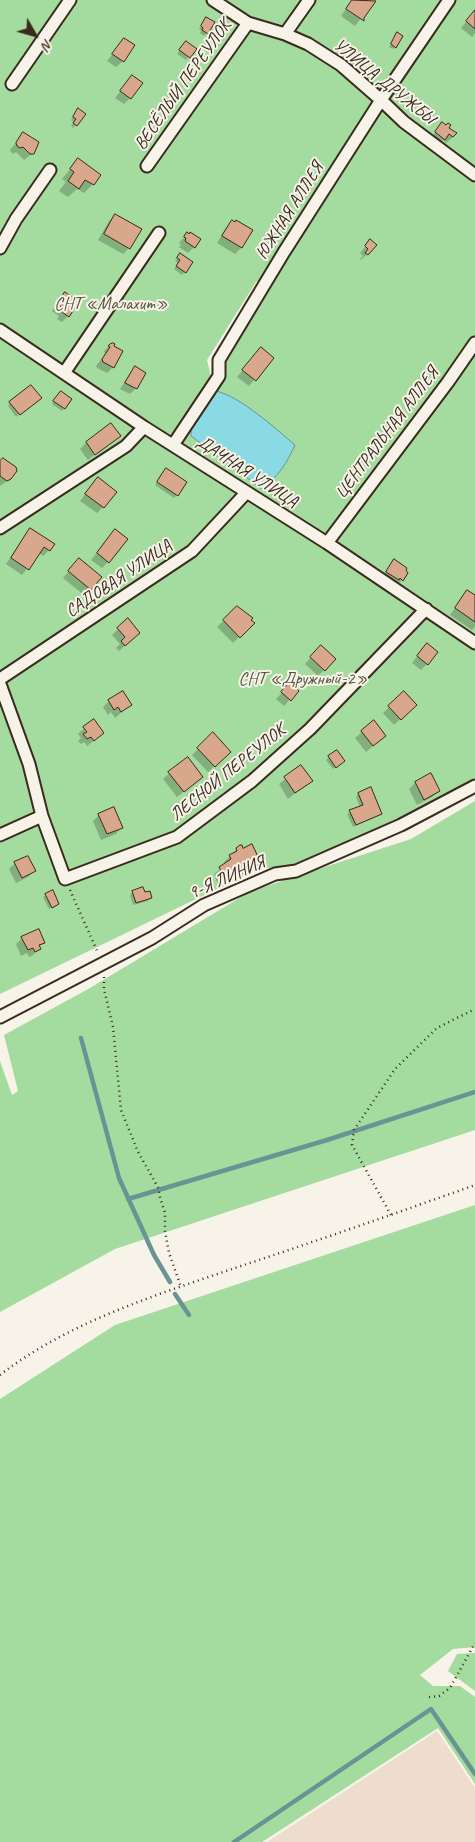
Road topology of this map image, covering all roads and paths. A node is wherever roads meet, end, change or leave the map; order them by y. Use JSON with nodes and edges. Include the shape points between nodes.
{"nodes":[{"id":1,"x":70,"y":0,"type":"edge"},
{"id":2,"x":213,"y":0,"type":"edge"},
{"id":3,"x":309,"y":0,"type":"edge"},
{"id":4,"x":449,"y":0,"type":"edge"},
{"id":5,"x":248,"y":23,"type":"junction"},
{"id":6,"x":286,"y":34,"type":"junction"},
{"id":7,"x":12,"y":84,"type":"dead end"},
{"id":8,"x":382,"y":100,"type":"junction"},
{"id":9,"x":147,"y":166,"type":"dead end"},
{"id":10,"x":50,"y":170,"type":"dead end"},
{"id":11,"x":475,"y":175,"type":"edge"},
{"id":12,"x":158,"y":233,"type":"dead end"},
{"id":13,"x":0,"y":248,"type":"edge"},
{"id":14,"x":0,"y":330,"type":"edge"},
{"id":15,"x":475,"y":343,"type":"edge"},
{"id":16,"x":64,"y":373,"type":"junction"},
{"id":17,"x":144,"y":427,"type":"junction"},
{"id":18,"x":173,"y":445,"type":"junction"},
{"id":19,"x":246,"y":494,"type":"junction"},
{"id":20,"x":0,"y":528,"type":"edge"},
{"id":21,"x":327,"y":543,"type":"junction"},
{"id":22,"x":426,"y":609,"type":"junction"},
{"id":23,"x":475,"y":643,"type":"edge"},
{"id":24,"x":0,"y":679,"type":"edge"},
{"id":25,"x":0,"y":684,"type":"edge"},
{"id":26,"x":475,"y":786,"type":"edge"},
{"id":27,"x":42,"y":816,"type":"junction"},
{"id":28,"x":0,"y":834,"type":"edge"},
{"id":29,"x":65,"y":879,"type":"junction"},
{"id":30,"x":104,"y":964,"type":"junction"},
{"id":31,"x":475,"y":1009,"type":"edge"},
{"id":32,"x":0,"y":1016,"type":"edge"},
{"id":33,"x":475,"y":1185,"type":"edge"},
{"id":34,"x":391,"y":1215,"type":"junction"},
{"id":35,"x":182,"y":1287,"type":"junction"},
{"id":36,"x":0,"y":1375,"type":"edge"},
{"id":37,"x":475,"y":1642,"type":"edge"},
{"id":38,"x":429,"y":1697,"type":"dead end"}],
"edges":[{"from":1,"to":7,"type":"street"},
{"from":2,"to":5,"type":"street","name":"УЛИЦА ДРУЖБЫ"},
{"from":3,"to":6,"type":"street"},
{"from":4,"to":8,"type":"street","name":"ЮЖНАЯ АЛЛЕЯ"},
{"from":5,"to":6,"type":"street","name":"УЛИЦА ДРУЖБЫ"},
{"from":5,"to":9,"type":"street","name":"ВЕСЁЛЫЙ ПЕРЕУЛОК"},
{"from":6,"to":8,"type":"street","name":"УЛИЦА ДРУЖБЫ","via":[[341,65]]},
{"from":8,"to":11,"type":"street","name":"УЛИЦА ДРУЖБЫ","via":[[404,122]]},
{"from":8,"to":18,"type":"street","name":"ЮЖНАЯ АЛЛЕЯ","via":[[284,252],[219,360],[219,376]]},
{"from":10,"to":13,"type":"street"},
{"from":12,"to":16,"type":"street"},
{"from":14,"to":16,"type":"street","name":"ДАЧНАЯ УЛИЦА"},
{"from":15,"to":21,"type":"street","name":"ЦЕНТРАЛЬНАЯ АЛЛЕЯ"},
{"from":16,"to":17,"type":"street","name":"ДАЧНАЯ УЛИЦА"},
{"from":17,"to":18,"type":"street","name":"ДАЧНАЯ УЛИЦА"},
{"from":17,"to":20,"type":"street","via":[[126,446]]},
{"from":18,"to":19,"type":"street","name":"ДАЧНАЯ УЛИЦА"},
{"from":19,"to":21,"type":"street","name":"ДАЧНАЯ УЛИЦА"},
{"from":19,"to":24,"type":"street","name":"САДОВАЯ УЛИЦА","via":[[192,551]]},
{"from":21,"to":22,"type":"street","name":"ДАЧНАЯ УЛИЦА"},
{"from":22,"to":23,"type":"street","name":"ДАЧНАЯ УЛИЦА"},
{"from":22,"to":29,"type":"street","name":"ЛЕСНОЙ ПЕРЕУЛОК","via":[[310,729],[245,786],[177,837]]},
{"from":25,"to":27,"type":"street","via":[[29,764]]},
{"from":26,"to":30,"type":"street","name":"9-Я ЛИНИЯ","via":[[401,825],[296,871],[275,874],[204,905]]},
{"from":27,"to":28,"type":"street"},
{"from":27,"to":29,"type":"street"},
{"from":29,"to":30,"type":"path"},
{"from":30,"to":32,"type":"street","name":"9-Я ЛИНИЯ"},
{"from":30,"to":35,"type":"path","via":[[104,989],[113,1027],[121,1110],[138,1152],[159,1189],[169,1253]]},
{"from":31,"to":34,"type":"path","via":[[437,1028],[395,1069],[354,1130],[352,1145]]},
{"from":33,"to":34,"type":"path"},
{"from":34,"to":35,"type":"path"},
{"from":35,"to":36,"type":"path","via":[[65,1334]]},
{"from":37,"to":38,"type":"path","via":[[450,1688],[439,1696]]}]}
